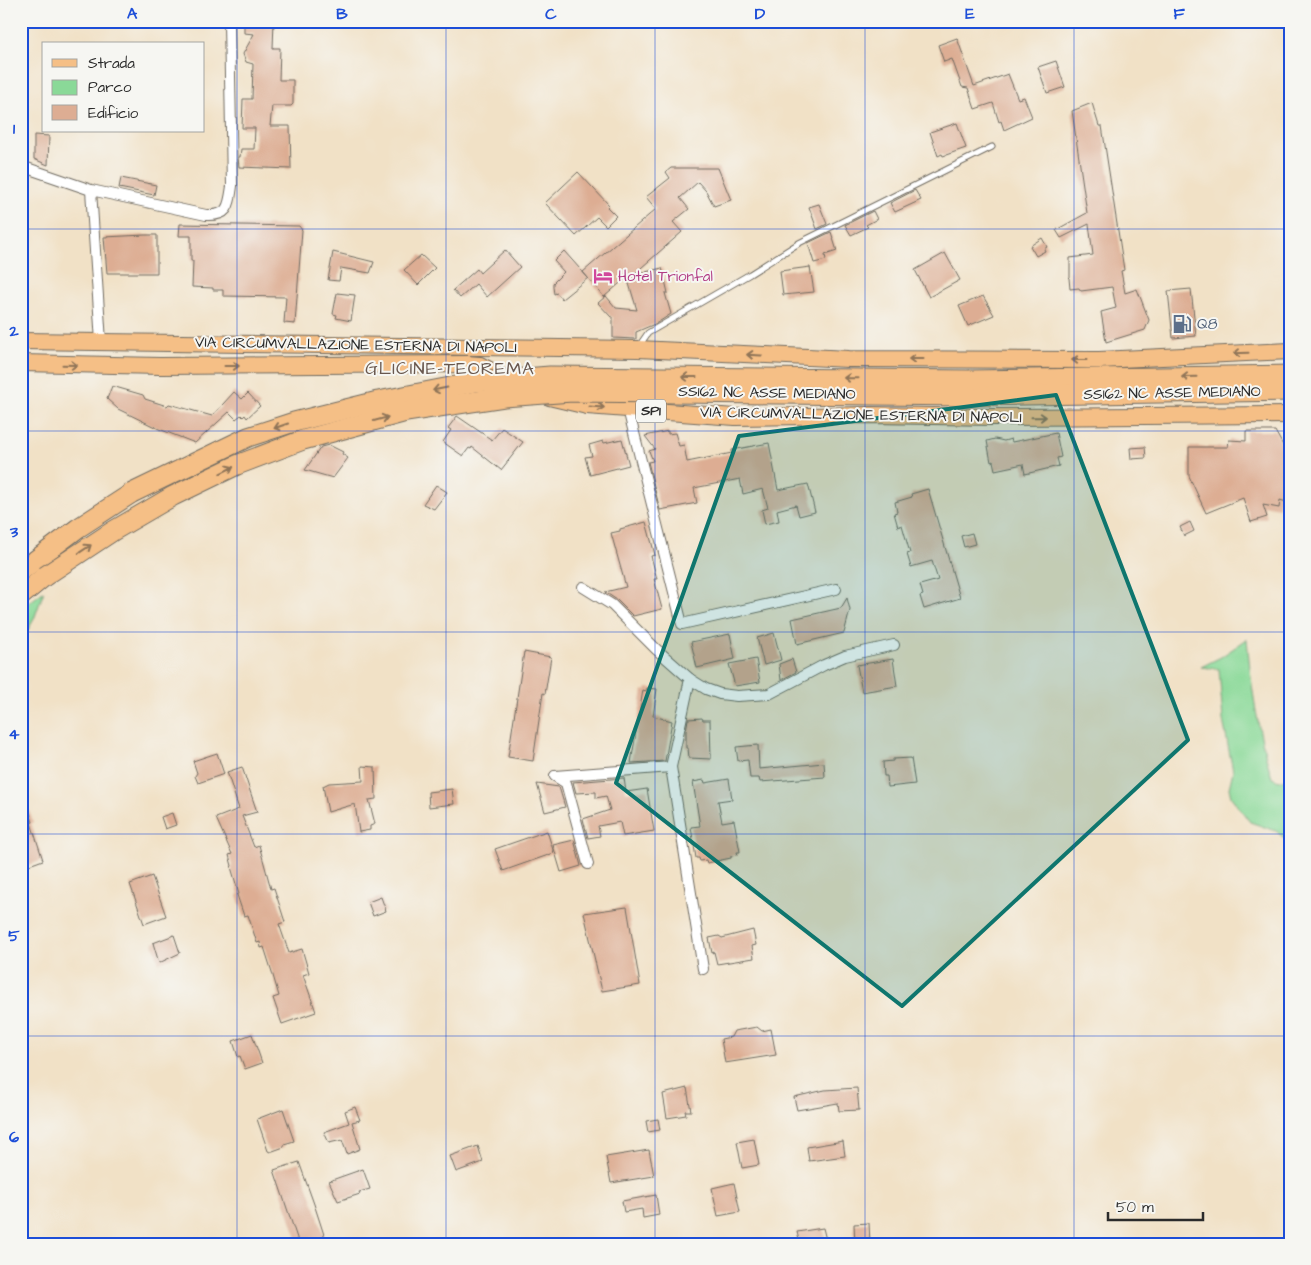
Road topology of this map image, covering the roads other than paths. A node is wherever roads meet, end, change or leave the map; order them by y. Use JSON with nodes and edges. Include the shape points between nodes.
{"nodes":[{"id":1,"x":229,"y":21,"type":"edge"},
{"id":2,"x":992,"y":147,"type":"dead end"},
{"id":3,"x":21,"y":166,"type":"edge"},
{"id":4,"x":91,"y":190,"type":"junction"},
{"id":5,"x":21,"y":341,"type":"edge"},
{"id":6,"x":101,"y":342,"type":"junction"},
{"id":7,"x":638,"y":349,"type":"junction"},
{"id":8,"x":1290,"y":351,"type":"edge"},
{"id":9,"x":21,"y":363,"type":"edge"},
{"id":10,"x":1289,"y":379,"type":"edge"},
{"id":11,"x":969,"y":388,"type":"junction"},
{"id":12,"x":628,"y":409,"type":"junction"},
{"id":13,"x":1290,"y":415,"type":"edge"},
{"id":14,"x":29,"y":562,"type":"edge"},
{"id":15,"x":21,"y":571,"type":"edge"},
{"id":16,"x":583,"y":587,"type":"dead end"},
{"id":17,"x":836,"y":589,"type":"dead end"},
{"id":18,"x":21,"y":596,"type":"edge"},
{"id":19,"x":894,"y":645,"type":"dead end"},
{"id":20,"x":690,"y":679,"type":"junction"},
{"id":21,"x":670,"y":768,"type":"junction"},
{"id":22,"x":588,"y":864,"type":"dead end"},
{"id":23,"x":703,"y":970,"type":"dead end"}],
"edges":[{"from":1,"to":4,"type":"street","via":[[232,186],[226,210],[218,215],[206,215]]},
{"from":2,"to":7,"type":"lane","via":[[799,243],[648,334]]},
{"from":3,"to":4,"type":"street"},
{"from":4,"to":6,"type":"street"},
{"from":5,"to":6,"type":"main road","name":"VIA CIRCUMVALLAZIONE ESTERNA DI NAPOLI"},
{"from":6,"to":7,"type":"main road","name":"VIA CIRCUMVALLAZIONE ESTERNA DI NAPOLI"},
{"from":8,"to":7,"type":"main road","name":"VIA CIRCUMVALLAZIONE ESTERNA DI NAPOLI","one_way":true,"via":[[1081,360],[849,359]]},
{"from":9,"to":12,"type":"main road","name":"VIA CIRCUMVALLAZIONE ESTERNA DI NAPOLI","number":"SP1","one_way":true,"via":[[160,366],[467,364],[480,365],[522,387],[551,397],[586,406]]},
{"from":10,"to":11,"type":"highway","name":"SS162 NC ASSE MEDIANO"},
{"from":11,"to":14,"type":"highway","name":"SS162 NC ASSE MEDIANO","one_way":true,"bridge":true,"via":[[550,376],[476,382],[378,401],[248,437],[132,493]]},
{"from":18,"to":11,"type":"highway","name":"SS162 NC ASSE MEDIANO","one_way":true,"bridge":true,"via":[[113,531],[237,465],[303,440],[406,412],[504,396],[572,392]]},
{"from":12,"to":13,"type":"main road","name":"VIA CIRCUMVALLAZIONE ESTERNA DI NAPOLI","number":"SP1","one_way":true,"via":[[735,417]]},
{"from":12,"to":17,"type":"street","via":[[682,624]]},
{"from":14,"to":15,"type":"highway","name":"SS162 NC ASSE MEDIANO"},
{"from":16,"to":20,"type":"street","via":[[612,606]]},
{"from":19,"to":20,"type":"street","via":[[845,656],[768,694],[757,696],[720,694]]},
{"from":20,"to":21,"type":"street"},
{"from":21,"to":22,"type":"street","via":[[555,776],[566,783]]},
{"from":21,"to":23,"type":"street"}]}
